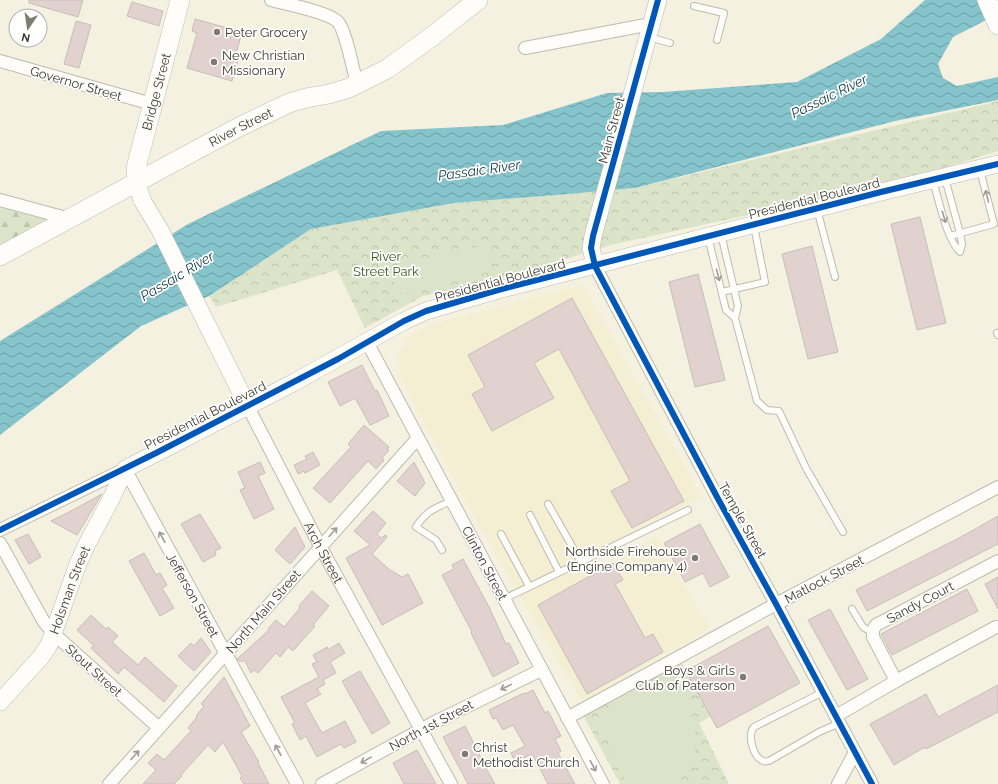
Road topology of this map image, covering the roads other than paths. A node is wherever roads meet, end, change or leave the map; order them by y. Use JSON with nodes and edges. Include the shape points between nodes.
{"nodes":[{"id":1,"x":180,"y":0,"type":"edge"},
{"id":2,"x":271,"y":0,"type":"edge"},
{"id":3,"x":478,"y":0,"type":"edge"},
{"id":4,"x":658,"y":0,"type":"edge"},
{"id":5,"x":988,"y":0,"type":"edge"},
{"id":6,"x":694,"y":6,"type":"dead end"},
{"id":7,"x":998,"y":25,"type":"edge"},
{"id":8,"x":649,"y":30,"type":"junction"},
{"id":9,"x":717,"y":40,"type":"dead end"},
{"id":10,"x":670,"y":43,"type":"dead end"},
{"id":11,"x":525,"y":48,"type":"dead end"},
{"id":12,"x":0,"y":61,"type":"edge"},
{"id":13,"x":357,"y":84,"type":"junction"},
{"id":14,"x":152,"y":104,"type":"junction"},
{"id":15,"x":998,"y":164,"type":"edge"},
{"id":16,"x":980,"y":168,"type":"junction"},
{"id":17,"x":939,"y":178,"type":"junction"},
{"id":18,"x":137,"y":183,"type":"junction"},
{"id":19,"x":0,"y":200,"type":"edge"},
{"id":20,"x":817,"y":209,"type":"junction"},
{"id":21,"x":70,"y":219,"type":"junction"},
{"id":22,"x":754,"y":225,"type":"junction"},
{"id":23,"x":960,"y":233,"type":"junction"},
{"id":24,"x":715,"y":235,"type":"junction"},
{"id":25,"x":950,"y":236,"type":"junction"},
{"id":26,"x":0,"y":256,"type":"edge"},
{"id":27,"x":595,"y":266,"type":"junction"},
{"id":28,"x":835,"y":277,"type":"dead end"},
{"id":29,"x":735,"y":288,"type":"junction"},
{"id":30,"x":722,"y":292,"type":"junction"},
{"id":31,"x":735,"y":318,"type":"junction"},
{"id":32,"x":367,"y":342,"type":"junction"},
{"id":33,"x":248,"y":405,"type":"junction"},
{"id":34,"x":418,"y":438,"type":"junction"},
{"id":35,"x":125,"y":469,"type":"junction"},
{"id":36,"x":998,"y":487,"type":"edge"},
{"id":37,"x":452,"y":501,"type":"junction"},
{"id":38,"x":548,"y":504,"type":"dead end"},
{"id":39,"x":688,"y":510,"type":"dead end"},
{"id":40,"x":530,"y":516,"type":"dead end"},
{"id":41,"x":0,"y":530,"type":"edge"},
{"id":42,"x":843,"y":532,"type":"dead end"},
{"id":43,"x":502,"y":534,"type":"dead end"},
{"id":44,"x":0,"y":543,"type":"edge"},
{"id":45,"x":320,"y":546,"type":"junction"},
{"id":46,"x":442,"y":550,"type":"dead end"},
{"id":47,"x":998,"y":561,"type":"edge"},
{"id":48,"x":581,"y":562,"type":"junction"},
{"id":49,"x":560,"y":572,"type":"junction"},
{"id":50,"x":530,"y":586,"type":"junction"},
{"id":51,"x":504,"y":599,"type":"junction"},
{"id":52,"x":776,"y":604,"type":"junction"},
{"id":53,"x":852,"y":609,"type":"dead end"},
{"id":54,"x":996,"y":627,"type":"dead end"},
{"id":55,"x":873,"y":633,"type":"junction"},
{"id":56,"x":54,"y":634,"type":"junction"},
{"id":57,"x":226,"y":654,"type":"junction"},
{"id":58,"x":541,"y":670,"type":"junction"},
{"id":59,"x":896,"y":681,"type":"junction"},
{"id":60,"x":823,"y":692,"type":"junction"},
{"id":61,"x":0,"y":702,"type":"edge"},
{"id":62,"x":567,"y":718,"type":"junction"},
{"id":63,"x":838,"y":720,"type":"junction"},
{"id":64,"x":159,"y":728,"type":"junction"},
{"id":65,"x":421,"y":729,"type":"junction"},
{"id":66,"x":855,"y":752,"type":"junction"},
{"id":67,"x":109,"y":784,"type":"edge"},
{"id":68,"x":296,"y":784,"type":"edge"},
{"id":69,"x":322,"y":784,"type":"edge"},
{"id":70,"x":450,"y":784,"type":"edge"},
{"id":71,"x":602,"y":784,"type":"edge"},
{"id":72,"x":838,"y":784,"type":"edge"},
{"id":73,"x":872,"y":784,"type":"edge"}],
"edges":[{"from":1,"to":14,"type":"main road","name":"Bridge Street"},
{"from":2,"to":13,"type":"street","via":[[326,15],[338,22],[344,33]]},
{"from":3,"to":13,"type":"main road","name":"River Street","via":[[404,58]]},
{"from":4,"to":8,"type":"street","name":"Main Street"},
{"from":5,"to":7,"type":"main road"},
{"from":6,"to":9,"type":"lane","via":[[724,13]]},
{"from":8,"to":10,"type":"lane"},
{"from":8,"to":11,"type":"street"},
{"from":8,"to":27,"type":"street","name":"Main Street","via":[[591,248]]},
{"from":12,"to":14,"type":"street","name":"Governor Street"},
{"from":13,"to":18,"type":"main road","name":"River Street","via":[[330,94],[289,103],[239,127]]},
{"from":14,"to":18,"type":"main road","name":"Bridge Street","via":[[136,168]]},
{"from":15,"to":16,"type":"street","name":"Presidential Boulevard"},
{"from":16,"to":17,"type":"street","name":"Presidential Boulevard"},
{"from":23,"to":16,"type":"lane","one_way":true,"via":[[994,224]]},
{"from":17,"to":20,"type":"street","name":"Presidential Boulevard"},
{"from":17,"to":23,"type":"lane"},
{"from":17,"to":25,"type":"lane","one_way":true},
{"from":18,"to":21,"type":"main road","name":"River Street"},
{"from":18,"to":33,"type":"street","name":"Arch Street","via":[[142,200],[160,230]]},
{"from":19,"to":21,"type":"street"},
{"from":20,"to":22,"type":"street","name":"Presidential Boulevard"},
{"from":20,"to":28,"type":"lane"},
{"from":21,"to":26,"type":"main road","name":"River Street"},
{"from":22,"to":24,"type":"street","name":"Presidential Boulevard"},
{"from":22,"to":29,"type":"lane","via":[[765,282]]},
{"from":23,"to":25,"type":"lane"},
{"from":23,"to":25,"type":"lane","via":[[960,252]]},
{"from":24,"to":27,"type":"street","name":"Presidential Boulevard"},
{"from":24,"to":29,"type":"lane"},
{"from":24,"to":30,"type":"lane","one_way":true},
{"from":27,"to":32,"type":"street","name":"Presidential Boulevard","via":[[426,311]]},
{"from":27,"to":52,"type":"street","name":"Temple Street"},
{"from":29,"to":30,"type":"lane"},
{"from":29,"to":31,"type":"lane","via":[[738,306]]},
{"from":30,"to":31,"type":"lane","via":[[726,310]]},
{"from":31,"to":42,"type":"lane","via":[[757,401],[767,410],[779,412],[806,468]]},
{"from":32,"to":33,"type":"street","name":"Presidential Boulevard"},
{"from":32,"to":34,"type":"street","name":"Clinton Street"},
{"from":33,"to":35,"type":"street","name":"Presidential Boulevard"},
{"from":33,"to":45,"type":"street","name":"Arch Street"},
{"from":34,"to":37,"type":"street","name":"Clinton Street"},
{"from":45,"to":34,"type":"street","name":"North Main Street","one_way":true},
{"from":35,"to":41,"type":"street","name":"Presidential Boulevard"},
{"from":35,"to":56,"type":"street","name":"Holsman Street","via":[[78,564]]},
{"from":57,"to":35,"type":"street","name":"Jefferson Street","one_way":true},
{"from":36,"to":52,"type":"street","name":"Matlock Street"},
{"from":37,"to":46,"type":"lane","via":[[430,510],[416,527],[436,540]]},
{"from":37,"to":51,"type":"street","name":"Clinton Street"},
{"from":38,"to":48,"type":"lane"},
{"from":39,"to":48,"type":"lane"},
{"from":40,"to":49,"type":"lane"},
{"from":43,"to":50,"type":"lane"},
{"from":44,"to":56,"type":"street","name":"Stout Street","via":[[44,622]]},
{"from":45,"to":57,"type":"street","name":"North Main Street"},
{"from":45,"to":65,"type":"street","name":"Arch Street"},
{"from":47,"to":55,"type":"street","name":"Sandy Court","via":[[876,625]]},
{"from":48,"to":49,"type":"lane"},
{"from":49,"to":50,"type":"lane"},
{"from":50,"to":51,"type":"lane"},
{"from":51,"to":58,"type":"street","name":"Clinton Street"},
{"from":52,"to":60,"type":"street","name":"Temple Street"},
{"from":52,"to":62,"type":"street","name":"Matlock Street"},
{"from":53,"to":55,"type":"lane","via":[[863,627]]},
{"from":54,"to":59,"type":"street"},
{"from":55,"to":59,"type":"street","name":"Sandy Court","via":[[873,638]]},
{"from":56,"to":61,"type":"street","name":"Holsman Street","via":[[41,658]]},
{"from":56,"to":64,"type":"street","name":"Stout Street"},
{"from":57,"to":64,"type":"street","name":"North Main Street"},
{"from":68,"to":57,"type":"street","name":"Jefferson Street","one_way":true},
{"from":58,"to":62,"type":"street","name":"Clinton Street"},
{"from":58,"to":65,"type":"street","name":"North 1st Street","one_way":true},
{"from":59,"to":63,"type":"street"},
{"from":60,"to":63,"type":"street","name":"Temple Street"},
{"from":60,"to":63,"type":"lane","via":[[754,727],[750,731],[750,741],[758,756],[763,761],[769,761]]},
{"from":62,"to":71,"type":"street","name":"Clinton Street","one_way":true},
{"from":63,"to":66,"type":"street","name":"Temple Street"},
{"from":67,"to":64,"type":"street","name":"North Main Street","one_way":true},
{"from":65,"to":69,"type":"street","name":"North 1st Street","one_way":true},
{"from":65,"to":70,"type":"street","name":"Arch Street"},
{"from":66,"to":72,"type":"street"},
{"from":66,"to":73,"type":"street","name":"Temple Street"}]}
